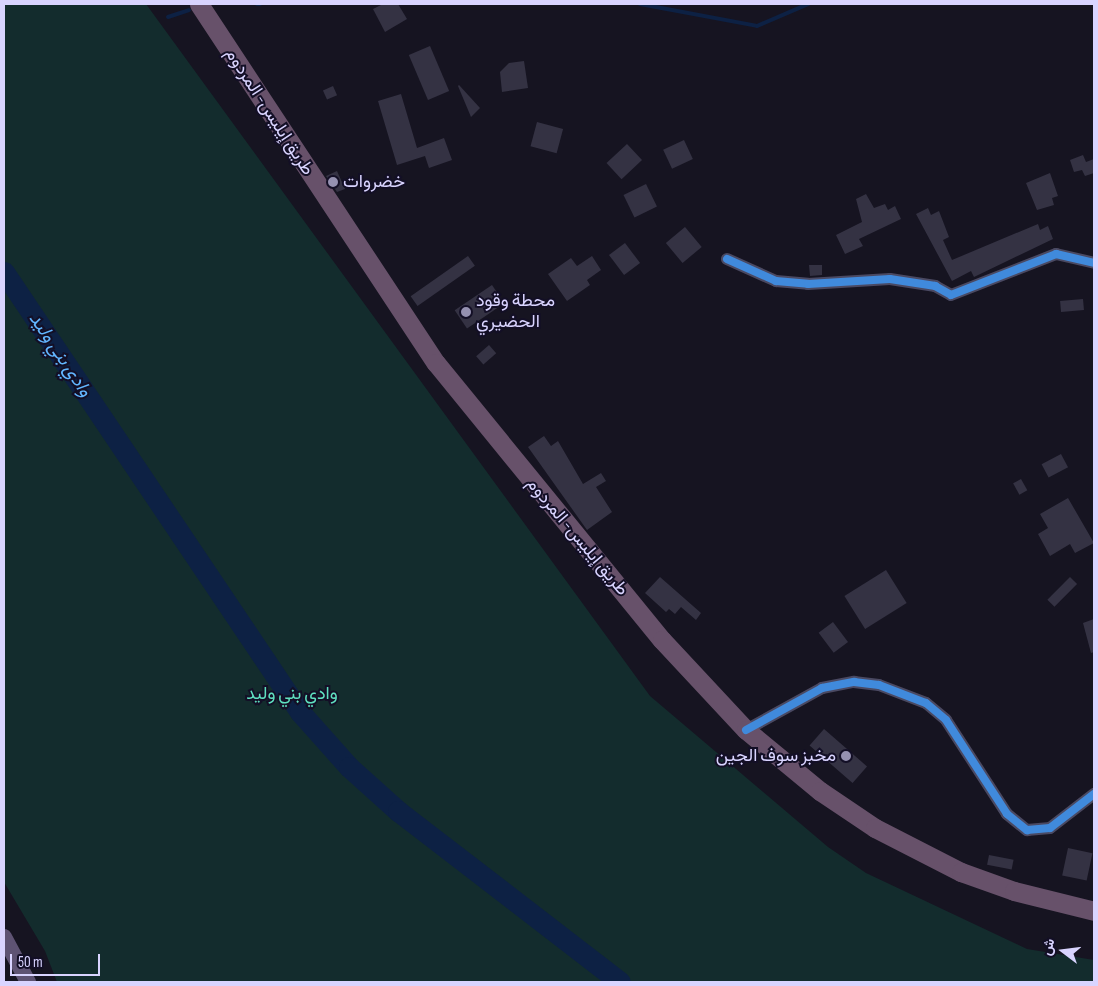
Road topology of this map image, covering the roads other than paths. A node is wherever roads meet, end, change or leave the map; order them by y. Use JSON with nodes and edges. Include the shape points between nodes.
{"nodes":[{"id":1,"x":198,"y":4,"type":"edge"},
{"id":2,"x":727,"y":259,"type":"dead end"},
{"id":3,"x":1094,"y":263,"type":"edge"},
{"id":4,"x":746,"y":730,"type":"junction"},
{"id":5,"x":1094,"y":794,"type":"edge"},
{"id":6,"x":1094,"y":911,"type":"edge"},
{"id":7,"x":4,"y":937,"type":"edge"},
{"id":8,"x":28,"y":982,"type":"edge"}],
"edges":[{"from":1,"to":4,"type":"highway","name":"طريق إيليس- المردوم","via":[[436,363],[662,640]]},
{"from":2,"to":3,"type":"street","via":[[776,281],[808,284],[890,279],[935,286],[952,295],[1056,254]]},
{"from":4,"to":5,"type":"street","via":[[822,688],[854,682],[879,685],[926,703],[946,720],[1007,814],[1027,830],[1050,828]]},
{"from":4,"to":6,"type":"highway","name":"طريق إيليس- المردوم","via":[[820,792],[892,836],[961,872],[1014,891]]},
{"from":7,"to":8,"type":"main road"}]}
